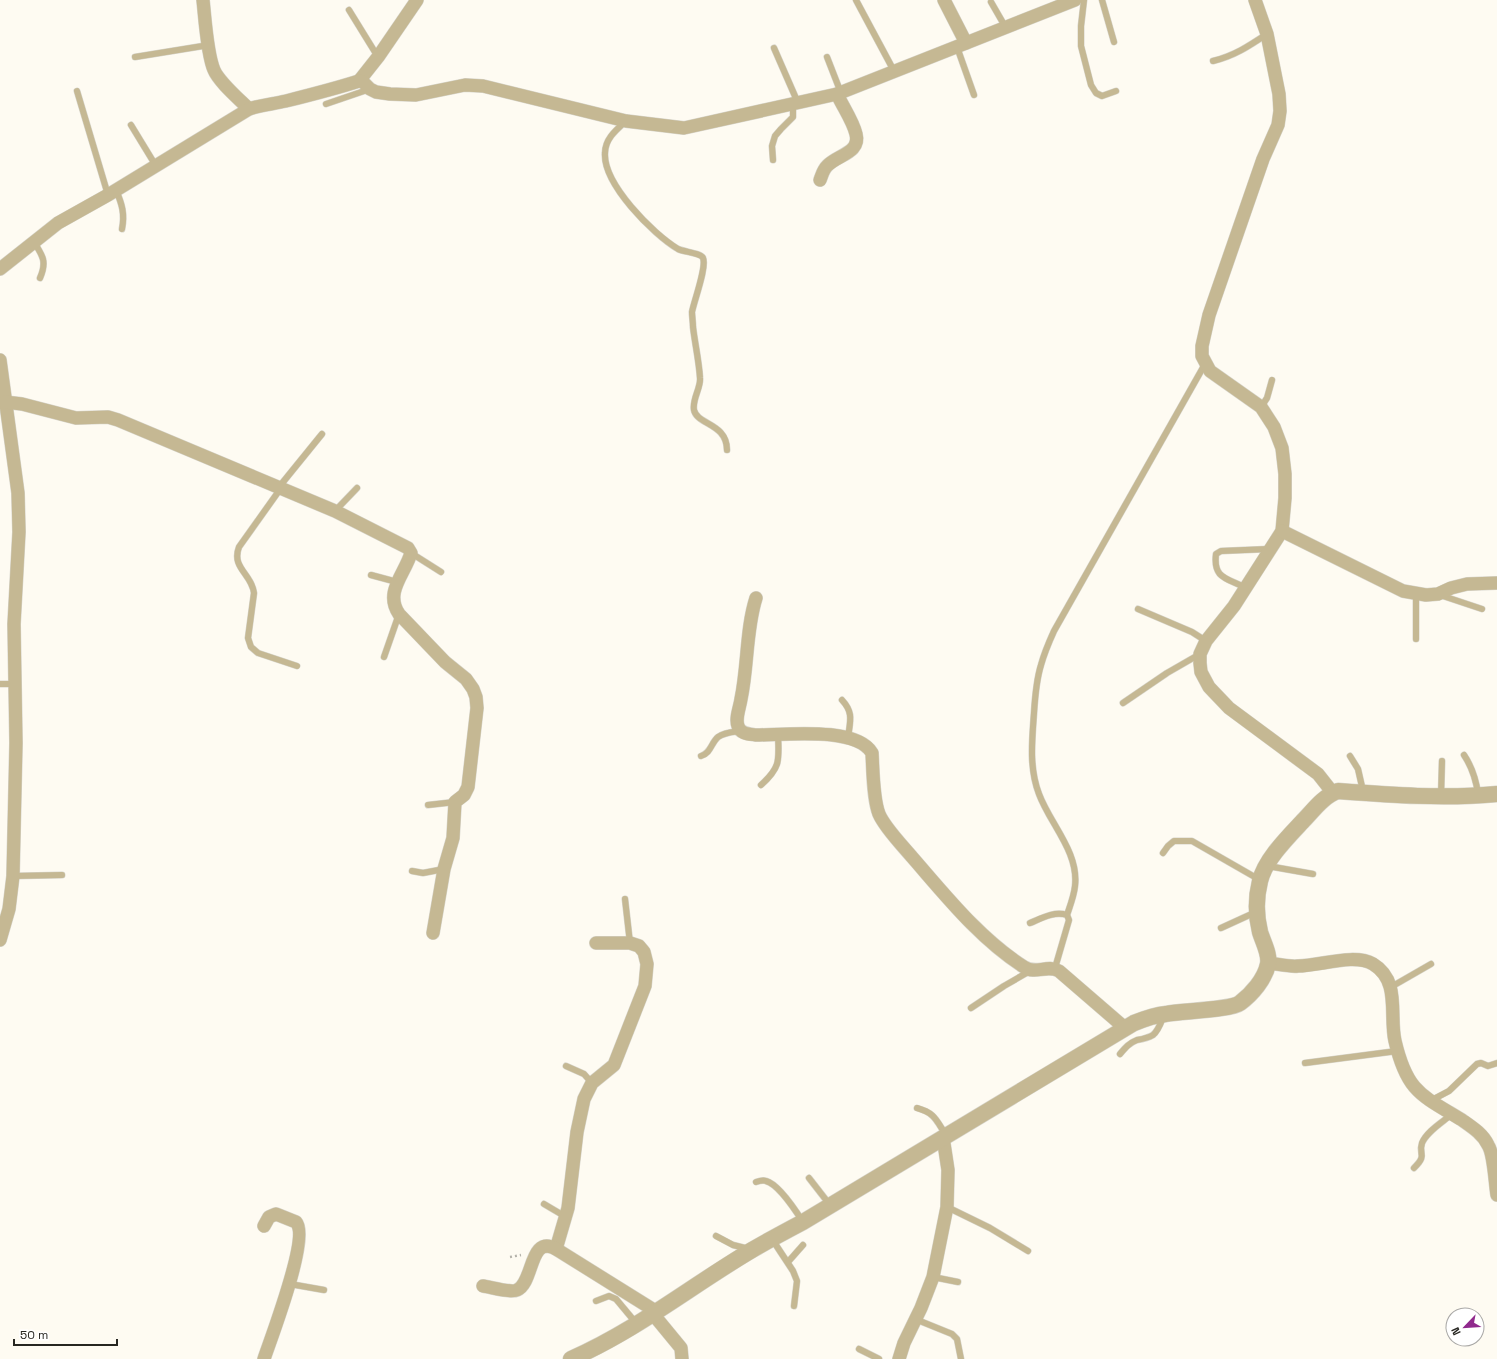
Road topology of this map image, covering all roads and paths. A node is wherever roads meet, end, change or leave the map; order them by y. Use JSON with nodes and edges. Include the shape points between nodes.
{"nodes":[{"id":1,"x":203,"y":0,"type":"edge"},
{"id":2,"x":417,"y":0,"type":"edge"},
{"id":3,"x":856,"y":0,"type":"edge"},
{"id":4,"x":944,"y":0,"type":"edge"},
{"id":5,"x":1075,"y":0,"type":"edge"},
{"id":6,"x":1084,"y":0,"type":"edge"},
{"id":7,"x":1102,"y":0,"type":"edge"},
{"id":8,"x":1254,"y":0,"type":"edge"},
{"id":9,"x":991,"y":2,"type":"dead end"},
{"id":10,"x":348,"y":10,"type":"dead end"},
{"id":11,"x":1006,"y":28,"type":"junction"},
{"id":12,"x":1266,"y":34,"type":"junction"},
{"id":13,"x":1114,"y":42,"type":"dead end"},
{"id":14,"x":209,"y":45,"type":"junction"},
{"id":15,"x":962,"y":45,"type":"junction"},
{"id":16,"x":774,"y":48,"type":"dead end"},
{"id":17,"x":135,"y":56,"type":"dead end"},
{"id":18,"x":378,"y":56,"type":"junction"},
{"id":19,"x":827,"y":57,"type":"dead end"},
{"id":20,"x":1213,"y":61,"type":"dead end"},
{"id":21,"x":894,"y":71,"type":"junction"},
{"id":22,"x":359,"y":81,"type":"junction"},
{"id":23,"x":370,"y":89,"type":"junction"},
{"id":24,"x":77,"y":91,"type":"dead end"},
{"id":25,"x":1116,"y":91,"type":"dead end"},
{"id":26,"x":839,"y":93,"type":"junction"},
{"id":27,"x":974,"y":95,"type":"dead end"},
{"id":28,"x":796,"y":103,"type":"junction"},
{"id":29,"x":326,"y":104,"type":"dead end"},
{"id":30,"x":249,"y":109,"type":"junction"},
{"id":31,"x":626,"y":121,"type":"junction"},
{"id":32,"x":131,"y":125,"type":"dead end"},
{"id":33,"x":774,"y":160,"type":"dead end"},
{"id":34,"x":156,"y":166,"type":"junction"},
{"id":35,"x":820,"y":180,"type":"dead end"},
{"id":36,"x":112,"y":192,"type":"junction"},
{"id":37,"x":122,"y":229,"type":"dead end"},
{"id":38,"x":34,"y":242,"type":"junction"},
{"id":39,"x":0,"y":269,"type":"edge"},
{"id":40,"x":40,"y":278,"type":"dead end"},
{"id":41,"x":0,"y":360,"type":"edge"},
{"id":42,"x":1205,"y":364,"type":"junction"},
{"id":43,"x":1272,"y":380,"type":"dead end"},
{"id":44,"x":3,"y":401,"type":"edge"},
{"id":45,"x":1261,"y":407,"type":"junction"},
{"id":46,"x":322,"y":434,"type":"dead end"},
{"id":47,"x":727,"y":450,"type":"dead end"},
{"id":48,"x":280,"y":487,"type":"junction"},
{"id":49,"x":357,"y":488,"type":"dead end"},
{"id":50,"x":335,"y":511,"type":"junction"},
{"id":51,"x":1282,"y":531,"type":"junction"},
{"id":52,"x":1270,"y":549,"type":"junction"},
{"id":53,"x":411,"y":553,"type":"junction"},
{"id":54,"x":441,"y":572,"type":"dead end"},
{"id":55,"x":371,"y":575,"type":"dead end"},
{"id":56,"x":397,"y":582,"type":"junction"},
{"id":57,"x":1497,"y":584,"type":"edge"},
{"id":58,"x":1246,"y":588,"type":"junction"},
{"id":59,"x":1416,"y":594,"type":"junction"},
{"id":60,"x":1438,"y":594,"type":"junction"},
{"id":61,"x":756,"y":598,"type":"dead end"},
{"id":62,"x":1138,"y":609,"type":"dead end"},
{"id":63,"x":1482,"y":609,"type":"dead end"},
{"id":64,"x":399,"y":614,"type":"junction"},
{"id":65,"x":1416,"y":639,"type":"dead end"},
{"id":66,"x":1206,"y":641,"type":"junction"},
{"id":67,"x":1200,"y":654,"type":"junction"},
{"id":68,"x":384,"y":657,"type":"dead end"},
{"id":69,"x":297,"y":666,"type":"dead end"},
{"id":70,"x":0,"y":684,"type":"edge"},
{"id":71,"x":14,"y":684,"type":"junction"},
{"id":72,"x":842,"y":700,"type":"dead end"},
{"id":73,"x":1123,"y":703,"type":"dead end"},
{"id":74,"x":740,"y":731,"type":"junction"},
{"id":75,"x":778,"y":735,"type":"junction"},
{"id":76,"x":848,"y":738,"type":"junction"},
{"id":77,"x":1464,"y":755,"type":"dead end"},
{"id":78,"x":701,"y":756,"type":"dead end"},
{"id":79,"x":1350,"y":756,"type":"dead end"},
{"id":80,"x":1442,"y":761,"type":"dead end"},
{"id":81,"x":761,"y":785,"type":"dead end"},
{"id":82,"x":1333,"y":793,"type":"junction"},
{"id":83,"x":1363,"y":793,"type":"junction"},
{"id":84,"x":1497,"y":794,"type":"edge"},
{"id":85,"x":1479,"y":795,"type":"junction"},
{"id":86,"x":1441,"y":796,"type":"junction"},
{"id":87,"x":454,"y":802,"type":"junction"},
{"id":88,"x":428,"y":805,"type":"dead end"},
{"id":89,"x":1163,"y":853,"type":"dead end"},
{"id":90,"x":444,"y":869,"type":"junction"},
{"id":91,"x":412,"y":871,"type":"dead end"},
{"id":92,"x":1263,"y":872,"type":"junction"},
{"id":93,"x":1313,"y":874,"type":"dead end"},
{"id":94,"x":62,"y":875,"type":"dead end"},
{"id":95,"x":13,"y":876,"type":"junction"},
{"id":96,"x":625,"y":899,"type":"dead end"},
{"id":97,"x":1258,"y":911,"type":"junction"},
{"id":98,"x":1067,"y":915,"type":"junction"},
{"id":99,"x":1030,"y":923,"type":"dead end"},
{"id":100,"x":1221,"y":928,"type":"dead end"},
{"id":101,"x":433,"y":933,"type":"dead end"},
{"id":102,"x":0,"y":940,"type":"edge"},
{"id":103,"x":596,"y":943,"type":"dead end"},
{"id":104,"x":630,"y":943,"type":"junction"},
{"id":105,"x":1268,"y":963,"type":"junction"},
{"id":106,"x":1431,"y":964,"type":"dead end"},
{"id":107,"x":1055,"y":968,"type":"junction"},
{"id":108,"x":1032,"y":970,"type":"junction"},
{"id":109,"x":1391,"y":987,"type":"junction"},
{"id":110,"x":971,"y":1008,"type":"dead end"},
{"id":111,"x":1165,"y":1014,"type":"junction"},
{"id":112,"x":1125,"y":1028,"type":"junction"},
{"id":113,"x":1397,"y":1051,"type":"junction"},
{"id":114,"x":1120,"y":1054,"type":"dead end"},
{"id":115,"x":1306,"y":1063,"type":"dead end"},
{"id":116,"x":1497,"y":1063,"type":"edge"},
{"id":117,"x":566,"y":1066,"type":"dead end"},
{"id":118,"x":592,"y":1083,"type":"junction"},
{"id":119,"x":1430,"y":1101,"type":"junction"},
{"id":120,"x":917,"y":1108,"type":"dead end"},
{"id":121,"x":1452,"y":1114,"type":"junction"},
{"id":122,"x":945,"y":1136,"type":"junction"},
{"id":123,"x":1414,"y":1168,"type":"dead end"},
{"id":124,"x":809,"y":1178,"type":"dead end"},
{"id":125,"x":756,"y":1182,"type":"dead end"},
{"id":126,"x":1497,"y":1195,"type":"edge"},
{"id":127,"x":544,"y":1204,"type":"dead end"},
{"id":128,"x":830,"y":1204,"type":"junction"},
{"id":129,"x":948,"y":1207,"type":"junction"},
{"id":130,"x":566,"y":1217,"type":"junction"},
{"id":131,"x":803,"y":1222,"type":"junction"},
{"id":132,"x":264,"y":1226,"type":"dead end"},
{"id":133,"x":716,"y":1236,"type":"dead end"},
{"id":134,"x":772,"y":1239,"type":"junction"},
{"id":135,"x":802,"y":1245,"type":"dead end"},
{"id":136,"x":556,"y":1249,"type":"junction"},
{"id":137,"x":752,"y":1250,"type":"junction"},
{"id":138,"x":1028,"y":1251,"type":"dead end"},
{"id":139,"x":788,"y":1262,"type":"junction"},
{"id":140,"x":933,"y":1277,"type":"junction"},
{"id":141,"x":958,"y":1282,"type":"dead end"},
{"id":142,"x":290,"y":1284,"type":"junction"},
{"id":143,"x":483,"y":1286,"type":"dead end"},
{"id":144,"x":324,"y":1290,"type":"dead end"},
{"id":145,"x":596,"y":1301,"type":"dead end"},
{"id":146,"x":794,"y":1306,"type":"dead end"},
{"id":147,"x":655,"y":1313,"type":"junction"},
{"id":148,"x":915,"y":1319,"type":"junction"},
{"id":149,"x":637,"y":1324,"type":"junction"},
{"id":150,"x":859,"y":1349,"type":"dead end"},
{"id":151,"x":264,"y":1359,"type":"edge"},
{"id":152,"x":572,"y":1359,"type":"edge"},
{"id":153,"x":682,"y":1359,"type":"edge"},
{"id":154,"x":879,"y":1359,"type":"edge"},
{"id":155,"x":899,"y":1359,"type":"edge"},
{"id":156,"x":961,"y":1359,"type":"edge"}],
"edges":[{"from":1,"to":14,"type":"street"},
{"from":2,"to":18,"type":"street"},
{"from":3,"to":21,"type":"lane"},
{"from":4,"to":15,"type":"street"},
{"from":5,"to":11,"type":"street"},
{"from":6,"to":25,"type":"lane","via":[[1081,46],[1091,85],[1096,93],[1102,96]]},
{"from":7,"to":13,"type":"lane"},
{"from":8,"to":12,"type":"street"},
{"from":9,"to":11,"type":"lane"},
{"from":10,"to":18,"type":"lane"},
{"from":11,"to":15,"type":"street"},
{"from":12,"to":20,"type":"lane","via":[[1238,53]]},
{"from":12,"to":42,"type":"street","via":[[1279,94],[1278,125],[1263,159],[1210,315],[1202,346]]},
{"from":14,"to":17,"type":"lane"},
{"from":14,"to":30,"type":"street","via":[[213,70]]},
{"from":15,"to":21,"type":"street"},
{"from":15,"to":27,"type":"lane"},
{"from":16,"to":28,"type":"lane"},
{"from":18,"to":22,"type":"street"},
{"from":19,"to":26,"type":"lane"},
{"from":21,"to":26,"type":"street"},
{"from":22,"to":23,"type":"street"},
{"from":22,"to":30,"type":"street","via":[[332,90]]},
{"from":23,"to":29,"type":"lane"},
{"from":23,"to":31,"type":"street","via":[[390,94],[416,95],[465,85],[483,86]]},
{"from":24,"to":36,"type":"lane"},
{"from":26,"to":28,"type":"street"},
{"from":26,"to":35,"type":"street","via":[[857,140],[851,151],[827,166]]},
{"from":28,"to":31,"type":"street","via":[[684,128]]},
{"from":28,"to":33,"type":"lane","via":[[793,117],[773,141]]},
{"from":30,"to":34,"type":"street"},
{"from":31,"to":47,"type":"lane","via":[[614,131],[604,152],[606,165],[613,180],[631,207],[656,232],[679,249],[703,258],[704,267],[692,313],[701,380],[694,410],[696,415],[722,434],[727,443]]},
{"from":32,"to":34,"type":"lane"},
{"from":34,"to":36,"type":"street"},
{"from":36,"to":37,"type":"lane","via":[[123,207]]},
{"from":36,"to":38,"type":"street","via":[[58,223]]},
{"from":38,"to":39,"type":"street"},
{"from":38,"to":40,"type":"lane","via":[[44,264]]},
{"from":41,"to":44,"type":"street"},
{"from":42,"to":45,"type":"street","via":[[1210,371]]},
{"from":42,"to":98,"type":"lane","via":[[1054,631],[1040,666],[1036,686],[1032,766],[1041,800],[1074,866],[1075,887]]},
{"from":43,"to":45,"type":"lane","via":[[1267,398]]},
{"from":44,"to":48,"type":"street","via":[[76,418],[108,417],[118,420]]},
{"from":44,"to":71,"type":"street","via":[[18,493],[19,518]]},
{"from":45,"to":51,"type":"street","via":[[1274,427],[1282,448],[1285,474]]},
{"from":46,"to":48,"type":"lane"},
{"from":48,"to":50,"type":"street"},
{"from":48,"to":69,"type":"lane","via":[[238,547],[236,556],[238,565],[254,588],[248,638],[251,647],[258,654]]},
{"from":49,"to":50,"type":"lane"},
{"from":50,"to":53,"type":"street","via":[[408,548]]},
{"from":51,"to":52,"type":"street"},
{"from":51,"to":59,"type":"street","via":[[1390,585]]},
{"from":52,"to":58,"type":"street"},
{"from":52,"to":58,"type":"lane","via":[[1221,551],[1216,554],[1215,565],[1220,575]]},
{"from":53,"to":54,"type":"lane"},
{"from":53,"to":56,"type":"street"},
{"from":55,"to":56,"type":"lane"},
{"from":56,"to":64,"type":"street","via":[[393,603]]},
{"from":57,"to":60,"type":"street","via":[[1467,584]]},
{"from":58,"to":66,"type":"street"},
{"from":59,"to":60,"type":"street"},
{"from":59,"to":65,"type":"lane"},
{"from":60,"to":63,"type":"lane"},
{"from":61,"to":74,"type":"street","via":[[737,719]]},
{"from":62,"to":66,"type":"lane","via":[[1192,632]]},
{"from":64,"to":68,"type":"lane"},
{"from":64,"to":87,"type":"street","via":[[445,662],[466,679],[476,697],[468,787],[464,795]]},
{"from":66,"to":67,"type":"street"},
{"from":67,"to":73,"type":"lane"},
{"from":67,"to":82,"type":"street","via":[[1200,672],[1209,687],[1229,708],[1318,774]]},
{"from":70,"to":71,"type":"lane"},
{"from":71,"to":95,"type":"street","via":[[16,743]]},
{"from":72,"to":76,"type":"lane","via":[[850,714]]},
{"from":74,"to":75,"type":"street","via":[[747,734]]},
{"from":74,"to":78,"type":"lane","via":[[718,737],[708,753]]},
{"from":75,"to":76,"type":"street","via":[[814,734]]},
{"from":75,"to":81,"type":"lane","via":[[776,767]]},
{"from":76,"to":108,"type":"street","via":[[862,743],[872,753],[877,809],[895,837],[971,924],[1008,956]]},
{"from":77,"to":85,"type":"lane","via":[[1476,778]]},
{"from":79,"to":83,"type":"lane","via":[[1358,769]]},
{"from":80,"to":86,"type":"lane"},
{"from":82,"to":83,"type":"street"},
{"from":82,"to":92,"type":"street","via":[[1325,798],[1289,836]]},
{"from":83,"to":86,"type":"street"},
{"from":84,"to":85,"type":"street"},
{"from":85,"to":86,"type":"street"},
{"from":87,"to":88,"type":"lane"},
{"from":87,"to":90,"type":"street","via":[[453,838]]},
{"from":89,"to":92,"type":"lane","via":[[1174,841],[1192,841]]},
{"from":90,"to":91,"type":"lane","via":[[423,873]]},
{"from":90,"to":101,"type":"street"},
{"from":92,"to":93,"type":"lane"},
{"from":92,"to":97,"type":"street","via":[[1257,897]]},
{"from":94,"to":95,"type":"lane"},
{"from":95,"to":102,"type":"street","via":[[9,909]]},
{"from":96,"to":104,"type":"lane"},
{"from":97,"to":100,"type":"lane"},
{"from":97,"to":105,"type":"street"},
{"from":98,"to":99,"type":"lane","via":[[1053,914]]},
{"from":98,"to":107,"type":"lane","via":[[1069,920]]},
{"from":103,"to":104,"type":"street"},
{"from":104,"to":118,"type":"street","via":[[639,946],[644,952],[648,964],[645,986],[614,1065]]},
{"from":105,"to":109,"type":"street","via":[[1297,966],[1353,959],[1365,960],[1383,972]]},
{"from":105,"to":111,"type":"street","via":[[1256,988],[1236,1006]]},
{"from":106,"to":109,"type":"lane"},
{"from":107,"to":108,"type":"street"},
{"from":107,"to":112,"type":"street"},
{"from":108,"to":110,"type":"lane"},
{"from":109,"to":113,"type":"street","via":[[1393,1034]]},
{"from":111,"to":112,"type":"street","via":[[1146,1018]]},
{"from":111,"to":114,"type":"lane","via":[[1154,1034],[1131,1043]]},
{"from":112,"to":122,"type":"street"},
{"from":113,"to":115,"type":"lane"},
{"from":113,"to":119,"type":"street","via":[[1407,1078],[1421,1095]]},
{"from":116,"to":119,"type":"lane","via":[[1488,1066],[1477,1064],[1449,1091]]},
{"from":117,"to":118,"type":"lane","via":[[584,1074]]},
{"from":118,"to":130,"type":"street","via":[[584,1099],[577,1132]]},
{"from":119,"to":121,"type":"street"},
{"from":120,"to":122,"type":"lane","via":[[933,1115]]},
{"from":121,"to":123,"type":"lane","via":[[1424,1139],[1422,1160]]},
{"from":121,"to":126,"type":"street","via":[[1482,1136],[1489,1146]]},
{"from":122,"to":128,"type":"street"},
{"from":122,"to":129,"type":"street"},
{"from":124,"to":128,"type":"lane"},
{"from":125,"to":131,"type":"lane","via":[[771,1183],[788,1199]]},
{"from":127,"to":130,"type":"lane"},
{"from":128,"to":131,"type":"street"},
{"from":129,"to":138,"type":"lane"},
{"from":129,"to":140,"type":"street"},
{"from":130,"to":136,"type":"street"},
{"from":131,"to":134,"type":"street"},
{"from":132,"to":142,"type":"street","via":[[269,1217],[276,1214],[298,1224],[296,1256]]},
{"from":133,"to":137,"type":"lane","via":[[733,1245]]},
{"from":134,"to":137,"type":"street"},
{"from":134,"to":139,"type":"lane"},
{"from":135,"to":139,"type":"lane"},
{"from":136,"to":143,"type":"street","via":[[542,1247],[519,1290]]},
{"from":136,"to":147,"type":"street"},
{"from":137,"to":147,"type":"street"},
{"from":139,"to":146,"type":"lane","via":[[797,1280]]},
{"from":140,"to":141,"type":"lane"},
{"from":140,"to":148,"type":"street"},
{"from":142,"to":144,"type":"lane"},
{"from":142,"to":151,"type":"street"},
{"from":145,"to":149,"type":"lane","via":[[609,1296],[616,1299]]},
{"from":147,"to":149,"type":"street"},
{"from":147,"to":153,"type":"street","via":[[680,1348]]},
{"from":148,"to":155,"type":"street"},
{"from":148,"to":156,"type":"lane","via":[[952,1334],[957,1339]]},
{"from":149,"to":152,"type":"street"},
{"from":150,"to":154,"type":"lane"}]}
